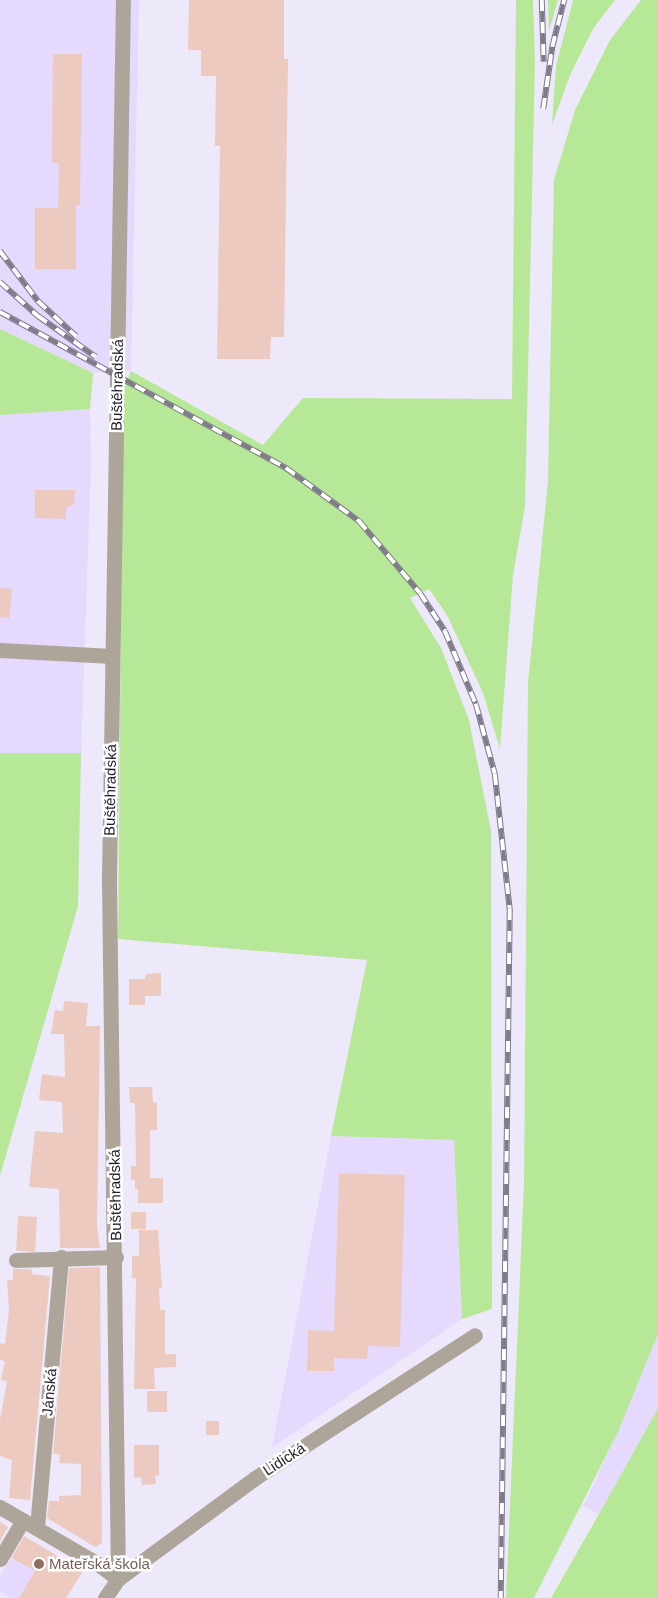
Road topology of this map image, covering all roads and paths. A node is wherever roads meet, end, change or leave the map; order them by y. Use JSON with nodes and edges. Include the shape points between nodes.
{"nodes":[{"id":1,"x":123,"y":0,"type":"edge"},
{"id":2,"x":0,"y":650,"type":"edge"},
{"id":3,"x":112,"y":656,"type":"junction"},
{"id":4,"x":61,"y":1257,"type":"junction"},
{"id":5,"x":116,"y":1257,"type":"junction"},
{"id":6,"x":16,"y":1260,"type":"dead end"},
{"id":7,"x":475,"y":1335,"type":"dead end"},
{"id":8,"x":0,"y":1507,"type":"edge"},
{"id":9,"x":23,"y":1520,"type":"junction"},
{"id":10,"x":37,"y":1527,"type":"junction"},
{"id":11,"x":0,"y":1559,"type":"edge"},
{"id":12,"x":118,"y":1579,"type":"junction"},
{"id":13,"x":104,"y":1598,"type":"edge"}],
"edges":[{"from":1,"to":3,"type":"street","name":"Buštěhradská"},
{"from":2,"to":3,"type":"street"},
{"from":3,"to":5,"type":"street","name":"Buštěhradská","via":[[109,878]]},
{"from":4,"to":5,"type":"street"},
{"from":4,"to":6,"type":"street"},
{"from":4,"to":10,"type":"street","name":"Jánská"},
{"from":5,"to":12,"type":"street","name":"Buštěhradská"},
{"from":7,"to":12,"type":"street","name":"Lidická","via":[[255,1478]]},
{"from":8,"to":9,"type":"street"},
{"from":9,"to":10,"type":"street"},
{"from":9,"to":11,"type":"street"},
{"from":10,"to":12,"type":"street"},
{"from":12,"to":13,"type":"street","name":"Lidická"}]}
